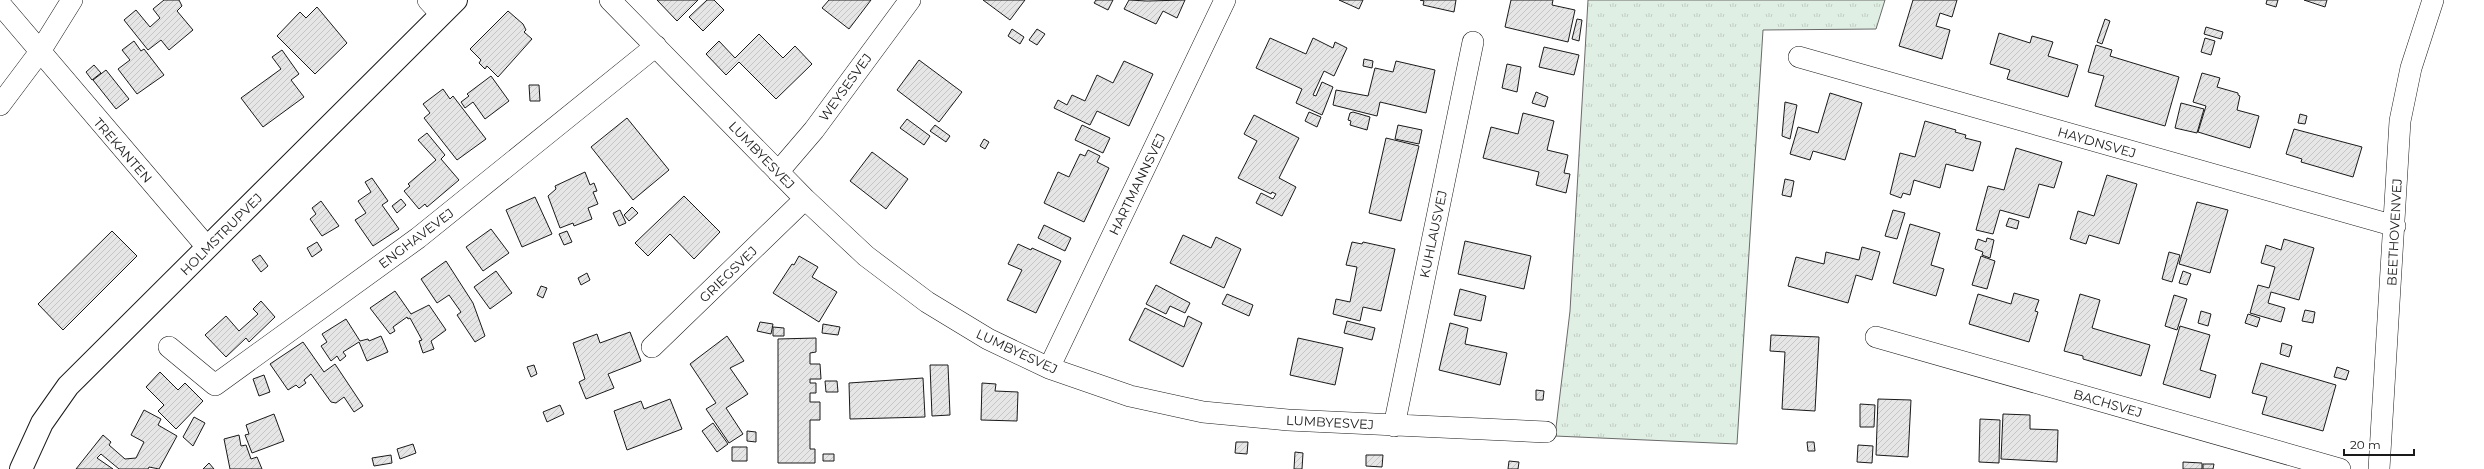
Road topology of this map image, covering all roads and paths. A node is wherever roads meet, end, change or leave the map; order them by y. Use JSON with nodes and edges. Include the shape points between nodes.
{"nodes":[{"id":1,"x":72,"y":0,"type":"edge"},
{"id":2,"x":610,"y":0,"type":"edge"},
{"id":3,"x":910,"y":0,"type":"edge"},
{"id":4,"x":1225,"y":0,"type":"edge"},
{"id":5,"x":2433,"y":0,"type":"edge"},
{"id":6,"x":0,"y":2,"type":"edge"},
{"id":7,"x":442,"y":5,"type":"edge"},
{"id":8,"x":1472,"y":42,"type":"dead end"},
{"id":9,"x":656,"y":46,"type":"junction"},
{"id":10,"x":39,"y":53,"type":"junction"},
{"id":11,"x":1800,"y":57,"type":"dead end"},
{"id":12,"x":0,"y":105,"type":"edge"},
{"id":13,"x":778,"y":172,"type":"junction"},
{"id":14,"x":804,"y":199,"type":"junction"},
{"id":15,"x":2395,"y":226,"type":"junction"},
{"id":16,"x":208,"y":247,"type":"junction"},
{"id":17,"x":1876,"y":337,"type":"dead end"},
{"id":18,"x":169,"y":347,"type":"dead end"},
{"id":19,"x":652,"y":347,"type":"dead end"},
{"id":20,"x":1049,"y":368,"type":"junction"},
{"id":21,"x":1394,"y":426,"type":"junction"},
{"id":22,"x":1546,"y":432,"type":"dead end"},
{"id":23,"x":22,"y":469,"type":"edge"},
{"id":24,"x":2340,"y":469,"type":"edge"},
{"id":25,"x":2379,"y":469,"type":"edge"}],
"edges":[{"from":1,"to":10,"type":"street"},
{"from":2,"to":9,"type":"street","name":"LUMBYESVEJ"},
{"from":3,"to":13,"type":"street","name":"WEYSESVEJ","via":[[814,130]]},
{"from":4,"to":20,"type":"street","name":"HARTMANNSVEJ"},
{"from":5,"to":15,"type":"street","name":"BEETHOVENVEJ","via":[[2411,68],[2400,120]]},
{"from":6,"to":10,"type":"street","name":"TREKANTEN"},
{"from":7,"to":16,"type":"street","name":"HOLMSTRUPVEJ"},
{"from":8,"to":21,"type":"street","name":"KUHLAUSVEJ"},
{"from":9,"to":13,"type":"street","name":"LUMBYESVEJ"},
{"from":9,"to":18,"type":"street","name":"ENGHAVEVEJ","via":[[418,238],[215,385]]},
{"from":10,"to":12,"type":"street"},
{"from":10,"to":16,"type":"street","name":"TREKANTEN"},
{"from":11,"to":15,"type":"street","name":"HAYDNSVEJ"},
{"from":13,"to":14,"type":"street","name":"LUMBYESVEJ"},
{"from":14,"to":19,"type":"street","name":"GRIEGSVEJ"},
{"from":14,"to":20,"type":"street","name":"LUMBYESVEJ","via":[[866,256],[926,302],[988,339]]},
{"from":15,"to":25,"type":"street","name":"BEETHOVENVEJ"},
{"from":16,"to":23,"type":"street","name":"HOLMSTRUPVEJ","via":[[68,386],[42,423]]},
{"from":17,"to":24,"type":"street","name":"BACHSVEJ"},
{"from":20,"to":21,"type":"street","name":"LUMBYESVEJ","via":[[1130,396],[1203,412]]},
{"from":21,"to":22,"type":"street","name":"LUMBYESVEJ"}]}
